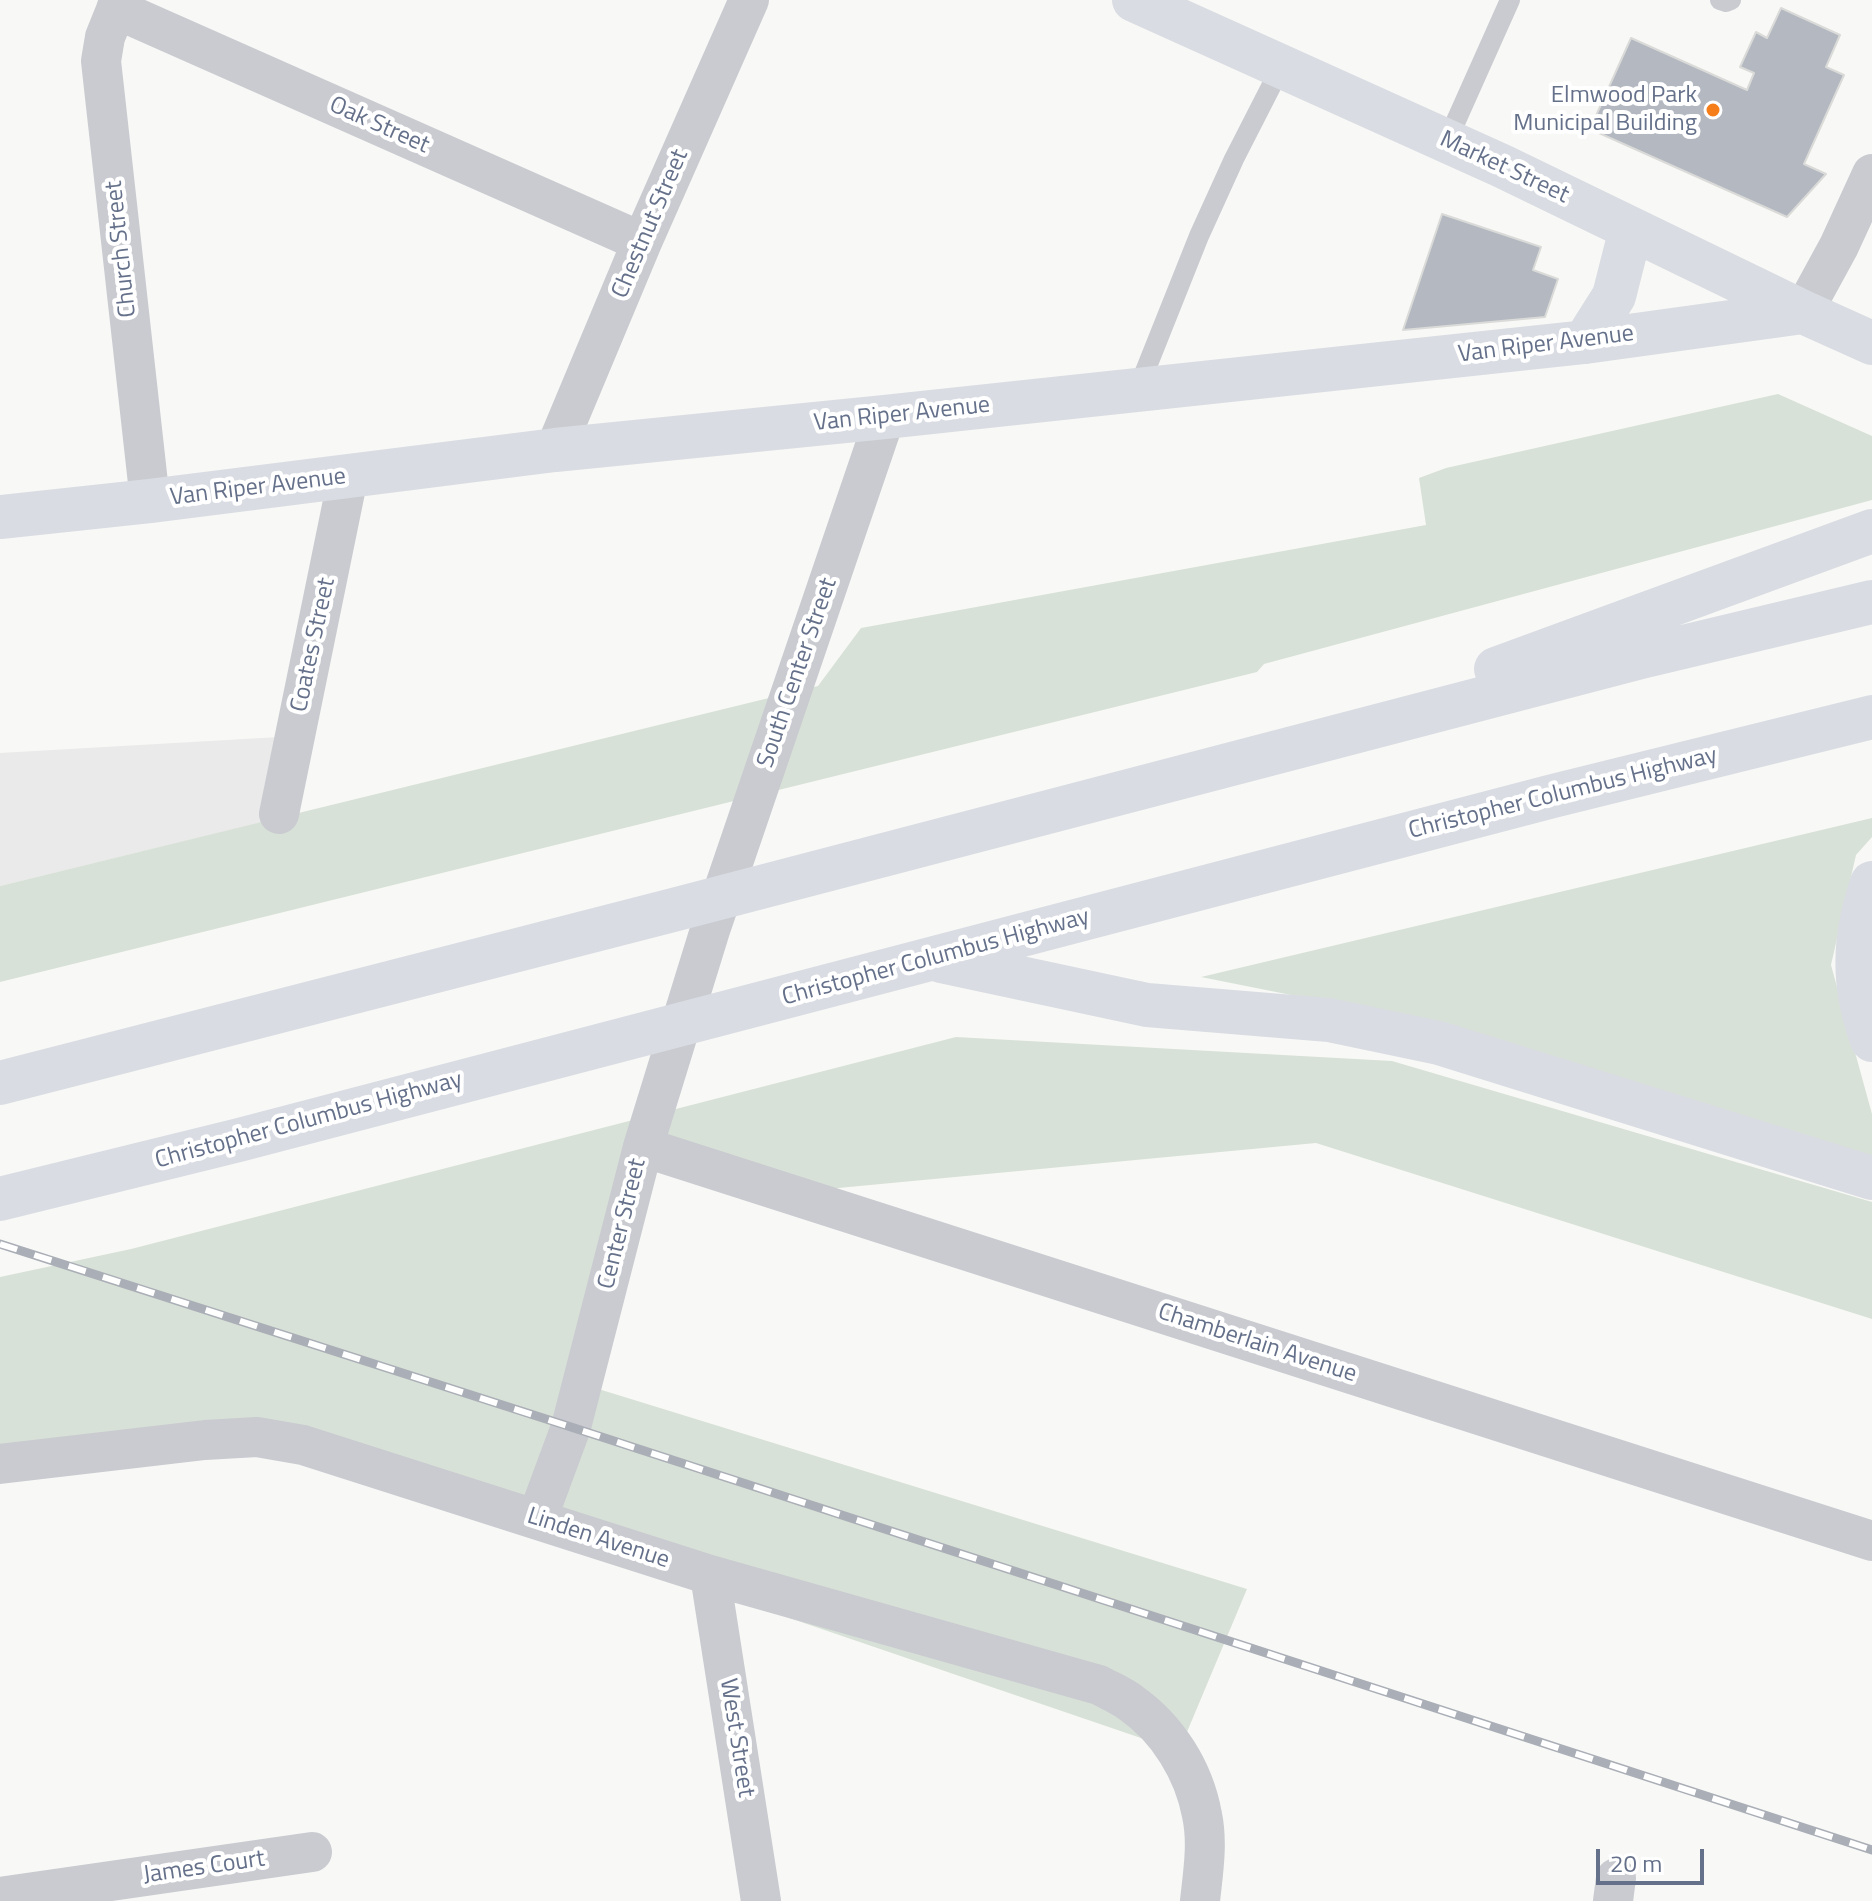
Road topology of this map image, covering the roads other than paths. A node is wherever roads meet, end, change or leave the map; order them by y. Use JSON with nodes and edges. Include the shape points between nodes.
{"nodes":[{"id":1,"x":749,"y":0,"type":"edge"},
{"id":2,"x":1134,"y":0,"type":"edge"},
{"id":3,"x":1510,"y":0,"type":"edge"},
{"id":4,"x":1720,"y":0,"type":"edge"},
{"id":5,"x":1731,"y":0,"type":"edge"},
{"id":6,"x":118,"y":5,"type":"edge"},
{"id":7,"x":1281,"y":67,"type":"junction"},
{"id":8,"x":1447,"y":141,"type":"junction"},
{"id":9,"x":1872,"y":174,"type":"edge"},
{"id":10,"x":1631,"y":229,"type":"junction"},
{"id":11,"x":642,"y":242,"type":"junction"},
{"id":12,"x":1803,"y":312,"type":"junction"},
{"id":13,"x":1585,"y":342,"type":"junction"},
{"id":14,"x":1872,"y":343,"type":"edge"},
{"id":15,"x":1138,"y":389,"type":"junction"},
{"id":16,"x":885,"y":417,"type":"junction"},
{"id":17,"x":555,"y":450,"type":"junction"},
{"id":18,"x":348,"y":477,"type":"junction"},
{"id":19,"x":150,"y":501,"type":"junction"},
{"id":20,"x":0,"y":517,"type":"edge"},
{"id":21,"x":1872,"y":531,"type":"edge"},
{"id":22,"x":1872,"y":602,"type":"edge"},
{"id":23,"x":1872,"y":717,"type":"edge"},
{"id":24,"x":1249,"y":760,"type":"junction"},
{"id":25,"x":279,"y":814,"type":"dead end"},
{"id":26,"x":1872,"y":883,"type":"edge"},
{"id":27,"x":694,"y":920,"type":"junction"},
{"id":28,"x":930,"y":959,"type":"junction"},
{"id":29,"x":1872,"y":1040,"type":"edge"},
{"id":30,"x":0,"y":1083,"type":"edge"},
{"id":31,"x":643,"y":1147,"type":"junction"},
{"id":32,"x":1872,"y":1178,"type":"edge"},
{"id":33,"x":0,"y":1199,"type":"edge"},
{"id":34,"x":0,"y":1464,"type":"edge"},
{"id":35,"x":537,"y":1519,"type":"junction"},
{"id":36,"x":1872,"y":1541,"type":"edge"},
{"id":37,"x":710,"y":1575,"type":"junction"},
{"id":38,"x":312,"y":1852,"type":"dead end"},
{"id":39,"x":0,"y":1897,"type":"edge"},
{"id":40,"x":761,"y":1901,"type":"edge"},
{"id":41,"x":1200,"y":1901,"type":"edge"}],
"edges":[{"from":1,"to":11,"type":"street","name":"Chestnut Street"},
{"from":2,"to":7,"type":"main road","name":"Market Street"},
{"from":3,"to":8,"type":"lane"},
{"from":4,"to":5,"type":"lane"},
{"from":6,"to":11,"type":"street","name":"Oak Street"},
{"from":6,"to":19,"type":"street","name":"Church Street","via":[[101,61]]},
{"from":7,"to":8,"type":"main road","name":"Market Street"},
{"from":7,"to":15,"type":"lane","via":[[1199,236]]},
{"from":8,"to":10,"type":"main road","name":"Market Street"},
{"from":9,"to":12,"type":"street"},
{"from":10,"to":12,"type":"main road","name":"Market Street"},
{"from":10,"to":13,"type":"main road","via":[[1614,296]]},
{"from":11,"to":17,"type":"street","name":"Chestnut Street"},
{"from":12,"to":13,"type":"main road","name":"Van Riper Avenue"},
{"from":12,"to":14,"type":"main road","name":"Market Street"},
{"from":13,"to":15,"type":"main road","name":"Van Riper Avenue"},
{"from":15,"to":16,"type":"main road","name":"Van Riper Avenue"},
{"from":16,"to":17,"type":"main road","name":"Van Riper Avenue"},
{"from":16,"to":27,"type":"street","name":"South Center Street"},
{"from":17,"to":18,"type":"main road","name":"Van Riper Avenue"},
{"from":18,"to":19,"type":"main road","name":"Van Riper Avenue"},
{"from":18,"to":25,"type":"street","name":"Coates Street"},
{"from":19,"to":20,"type":"main road","name":"Van Riper Avenue"},
{"from":21,"to":24,"type":"main road"},
{"from":22,"to":24,"type":"main road"},
{"from":23,"to":28,"type":"main road","name":"Christopher Columbus Highway"},
{"from":24,"to":27,"type":"main road","via":[[783,882]]},
{"from":26,"to":29,"type":"main road","via":[[1857,941],[1857,974]]},
{"from":27,"to":30,"type":"main road"},
{"from":27,"to":31,"type":"street","name":"Center Street"},
{"from":28,"to":32,"type":"main road","via":[[1147,1005],[1329,1020],[1439,1043]]},
{"from":28,"to":33,"type":"main road","name":"Christopher Columbus Highway"},
{"from":31,"to":35,"type":"street","name":"Center Street","via":[[571,1427]]},
{"from":31,"to":36,"type":"street","name":"Chamberlain Avenue"},
{"from":34,"to":35,"type":"street","name":"Linden Avenue","via":[[257,1437],[303,1445]]},
{"from":35,"to":37,"type":"street","name":"Linden Avenue"},
{"from":37,"to":40,"type":"street","name":"West Street"},
{"from":37,"to":41,"type":"street","name":"Linden Avenue","via":[[1099,1685],[1131,1703],[1161,1730],[1192,1778],[1203,1817]]},
{"from":38,"to":39,"type":"street","name":"James Court"}]}
